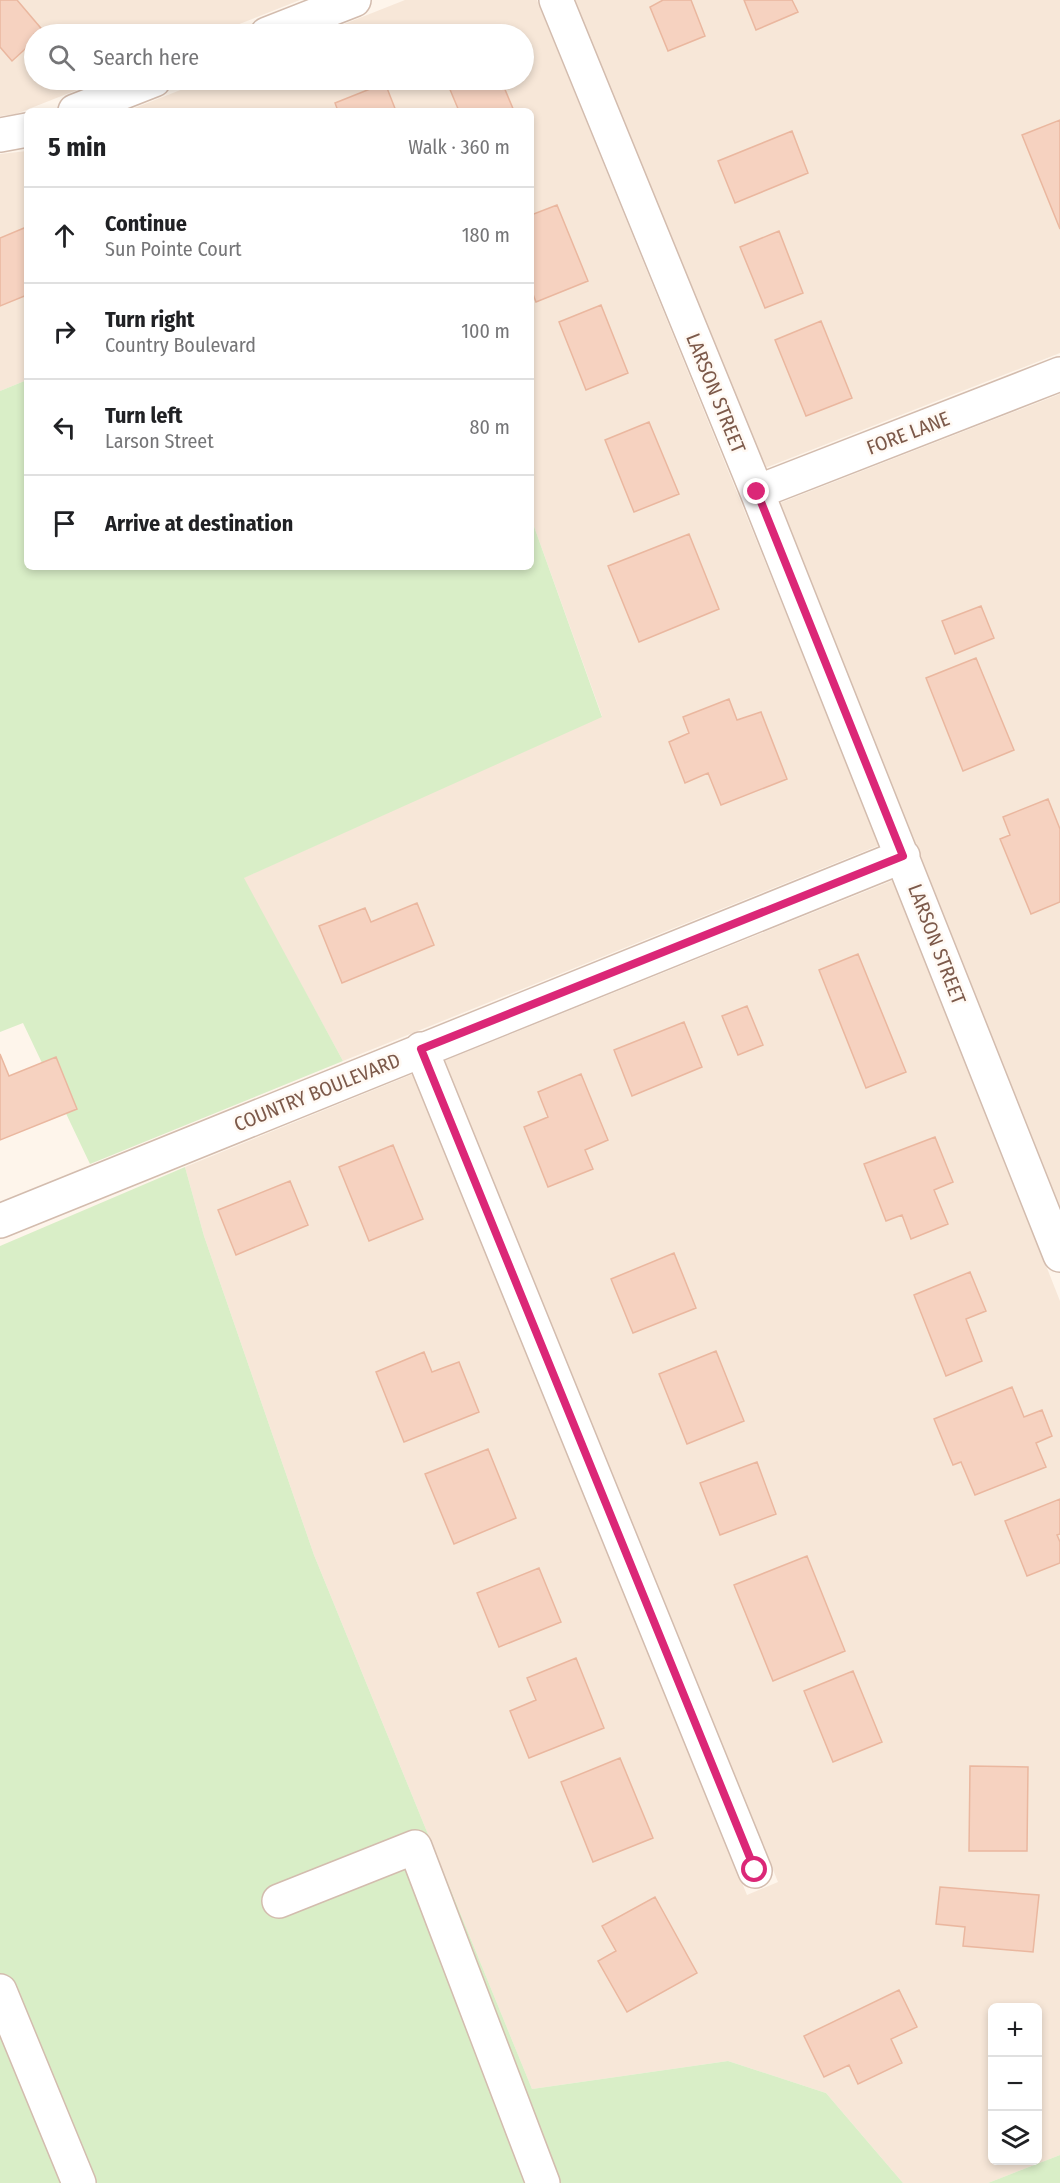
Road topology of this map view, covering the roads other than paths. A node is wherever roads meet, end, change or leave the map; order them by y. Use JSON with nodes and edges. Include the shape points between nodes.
{"nodes":[{"id":1,"x":354,"y":0,"type":"edge"},
{"id":2,"x":556,"y":0,"type":"edge"},
{"id":3,"x":293,"y":24,"type":"edge"},
{"id":4,"x":129,"y":90,"type":"edge"},
{"id":5,"x":83,"y":108,"type":"edge"},
{"id":6,"x":24,"y":131,"type":"edge"},
{"id":7,"x":0,"y":135,"type":"edge"},
{"id":8,"x":1060,"y":374,"type":"edge"},
{"id":9,"x":757,"y":492,"type":"junction"},
{"id":10,"x":903,"y":856,"type":"junction"},
{"id":11,"x":421,"y":1049,"type":"junction"},
{"id":12,"x":0,"y":1221,"type":"edge"},
{"id":13,"x":1060,"y":1255,"type":"edge"},
{"id":14,"x":755,"y":1870,"type":"dead end"},
{"id":15,"x":279,"y":1901,"type":"dead end"},
{"id":16,"x":0,"y":1991,"type":"edge"},
{"id":17,"x":79,"y":2183,"type":"edge"},
{"id":18,"x":543,"y":2183,"type":"edge"}],
"edges":[{"from":1,"to":3,"type":"street"},
{"from":2,"to":9,"type":"street","name":"LARSON STREET"},
{"from":4,"to":5,"type":"street"},
{"from":6,"to":7,"type":"street"},
{"from":8,"to":9,"type":"street","name":"FORE LANE"},
{"from":9,"to":10,"type":"street","name":"LARSON STREET"},
{"from":10,"to":11,"type":"street","name":"COUNTRY BOULEVARD"},
{"from":10,"to":13,"type":"street","name":"LARSON STREET"},
{"from":11,"to":12,"type":"street","name":"COUNTRY BOULEVARD"},
{"from":11,"to":14,"type":"street"},
{"from":15,"to":18,"type":"street","via":[[415,1847]]},
{"from":16,"to":17,"type":"street"}]}
